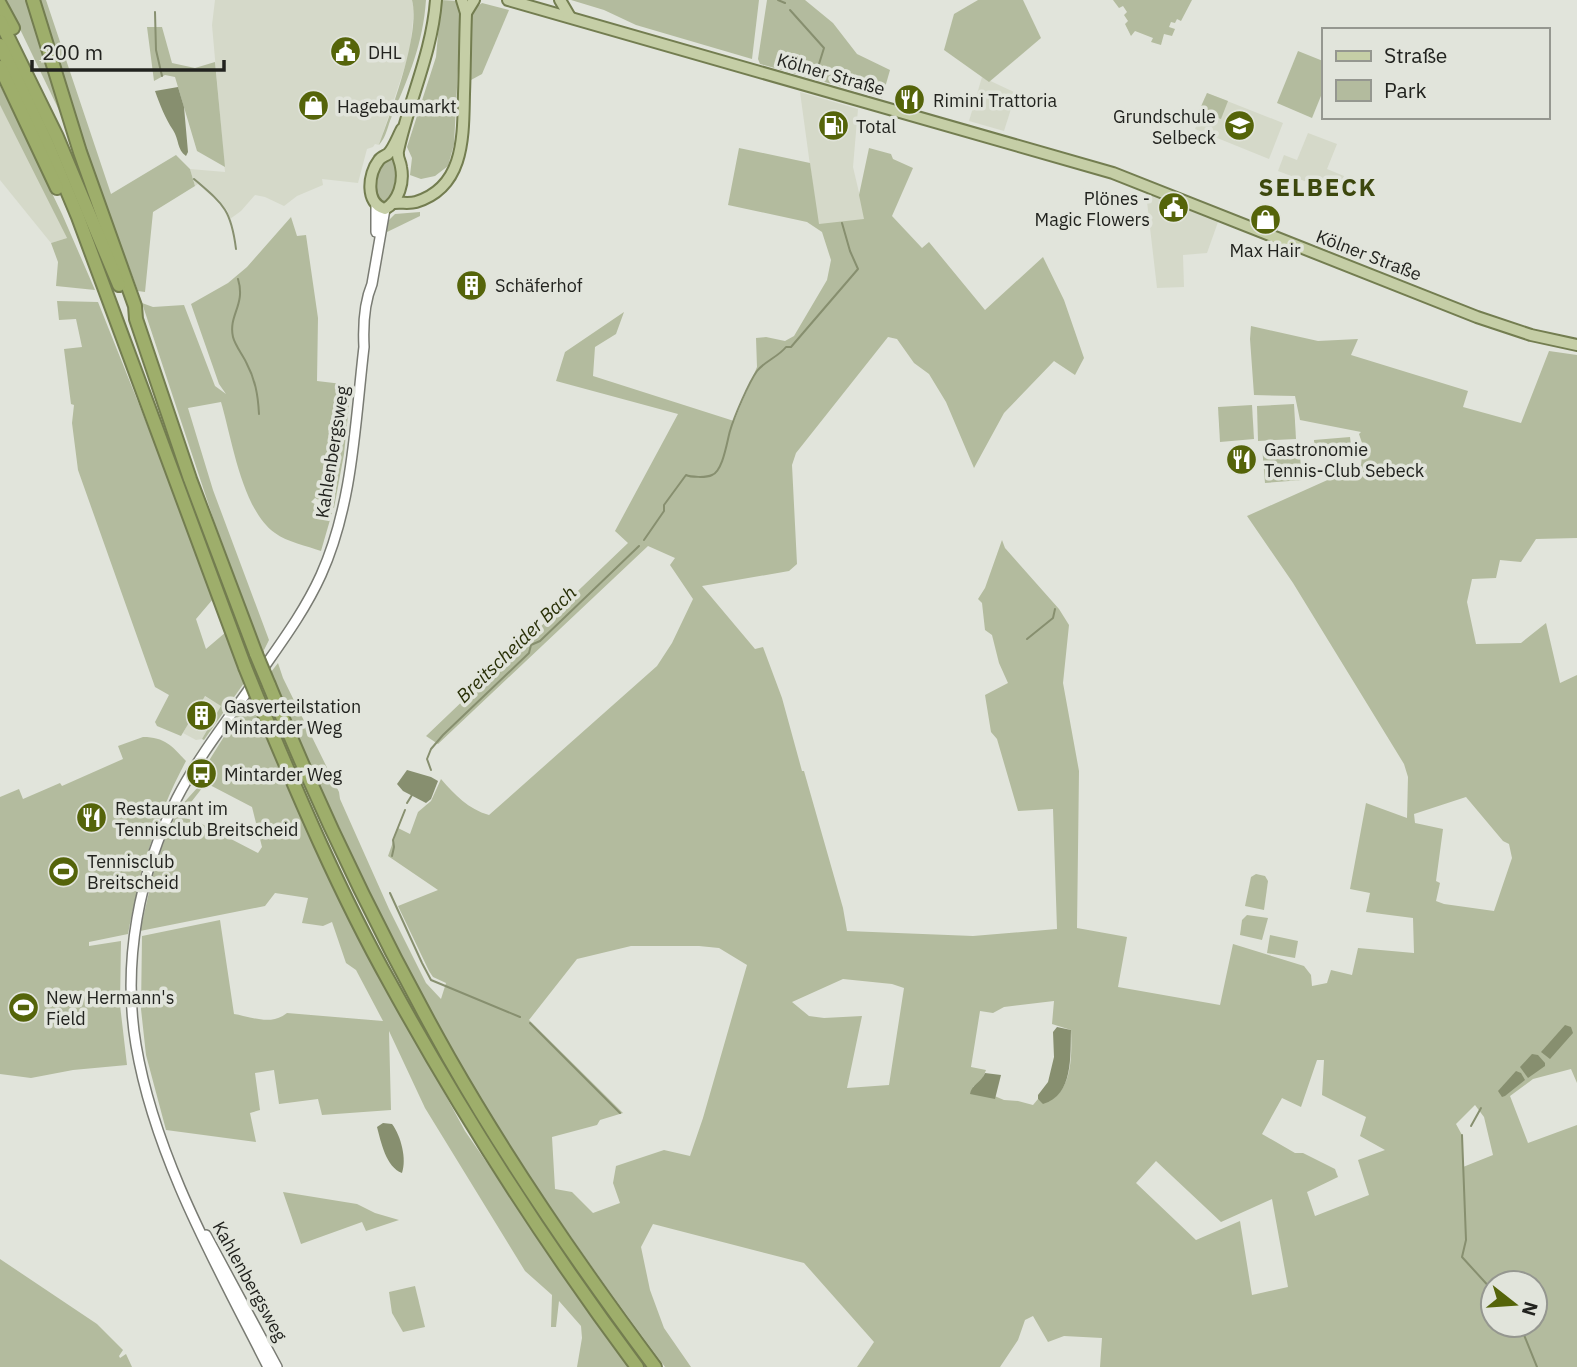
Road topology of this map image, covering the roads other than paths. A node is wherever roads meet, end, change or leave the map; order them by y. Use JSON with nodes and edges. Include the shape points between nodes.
{"nodes":[{"id":1,"x":33,"y":0,"type":"edge"},
{"id":2,"x":436,"y":0,"type":"edge"},
{"id":3,"x":462,"y":0,"type":"edge"},
{"id":4,"x":474,"y":0,"type":"edge"},
{"id":5,"x":508,"y":0,"type":"edge"},
{"id":6,"x":550,"y":0,"type":"edge"},
{"id":7,"x":560,"y":0,"type":"edge"},
{"id":8,"x":0,"y":4,"type":"edge"},
{"id":9,"x":539,"y":9,"type":"junction"},
{"id":10,"x":466,"y":13,"type":"junction"},
{"id":11,"x":570,"y":18,"type":"junction"},
{"id":12,"x":0,"y":21,"type":"edge"},
{"id":13,"x":0,"y":45,"type":"edge"},
{"id":14,"x":0,"y":67,"type":"edge"},
{"id":15,"x":0,"y":76,"type":"edge"},
{"id":16,"x":12,"y":94,"type":"junction"},
{"id":17,"x":393,"y":155,"type":"junction"},
{"id":18,"x":401,"y":186,"type":"junction"},
{"id":19,"x":422,"y":198,"type":"junction"},
{"id":20,"x":385,"y":206,"type":"junction"},
{"id":21,"x":111,"y":242,"type":"junction"},
{"id":22,"x":102,"y":280,"type":"junction"},
{"id":23,"x":122,"y":281,"type":"junction"},
{"id":24,"x":1577,"y":345,"type":"edge"},
{"id":25,"x":192,"y":1212,"type":"junction"},
{"id":26,"x":268,"y":1367,"type":"edge"},
{"id":27,"x":277,"y":1367,"type":"edge"},
{"id":28,"x":637,"y":1367,"type":"edge"},
{"id":29,"x":655,"y":1367,"type":"edge"}],
"edges":[{"from":1,"to":21,"type":"highway"},
{"from":2,"to":17,"type":"main road","name":"Kahlenbergsweg","via":[[425,66]]},
{"from":3,"to":10,"type":"main road"},
{"from":4,"to":10,"type":"main road"},
{"from":5,"to":9,"type":"main road","name":"Kölner Straße"},
{"from":6,"to":9,"type":"main road"},
{"from":7,"to":11,"type":"main road"},
{"from":8,"to":21,"type":"highway"},
{"from":9,"to":11,"type":"main road","name":"Kölner Straße"},
{"from":10,"to":19,"type":"main road","via":[[462,149],[449,180]]},
{"from":11,"to":24,"type":"main road","name":"Kölner Straße","via":[[1113,173],[1478,317]]},
{"from":12,"to":23,"type":"highway"},
{"from":13,"to":22,"type":"highway","via":[[47,143]]},
{"from":14,"to":16,"type":"highway"},
{"from":15,"to":16,"type":"highway"},
{"from":16,"to":22,"type":"highway"},
{"from":17,"to":18,"type":"main road","name":"Kahlenbergsweg","via":[[401,168]]},
{"from":17,"to":20,"type":"main road","name":"Kahlenbergsweg","via":[[380,159],[372,178],[371,191]]},
{"from":18,"to":19,"type":"main road"},
{"from":18,"to":20,"type":"main road","name":"Kahlenbergsweg"},
{"from":19,"to":20,"type":"main road"},
{"from":20,"to":25,"type":"street","name":"Kahlenbergsweg","via":[[349,474],[330,553],[293,626],[179,795],[142,892],[132,968],[136,1044],[160,1137]]},
{"from":21,"to":23,"type":"highway"},
{"from":22,"to":28,"type":"highway","bridge":true,"via":[[258,699],[389,982],[484,1144]]},
{"from":23,"to":29,"type":"highway","bridge":true,"via":[[256,654],[363,898],[494,1133]]},
{"from":25,"to":26,"type":"street","name":"Kahlenbergsweg","via":[[211,1259]]},
{"from":25,"to":27,"type":"street","name":"Kahlenbergsweg"}]}
